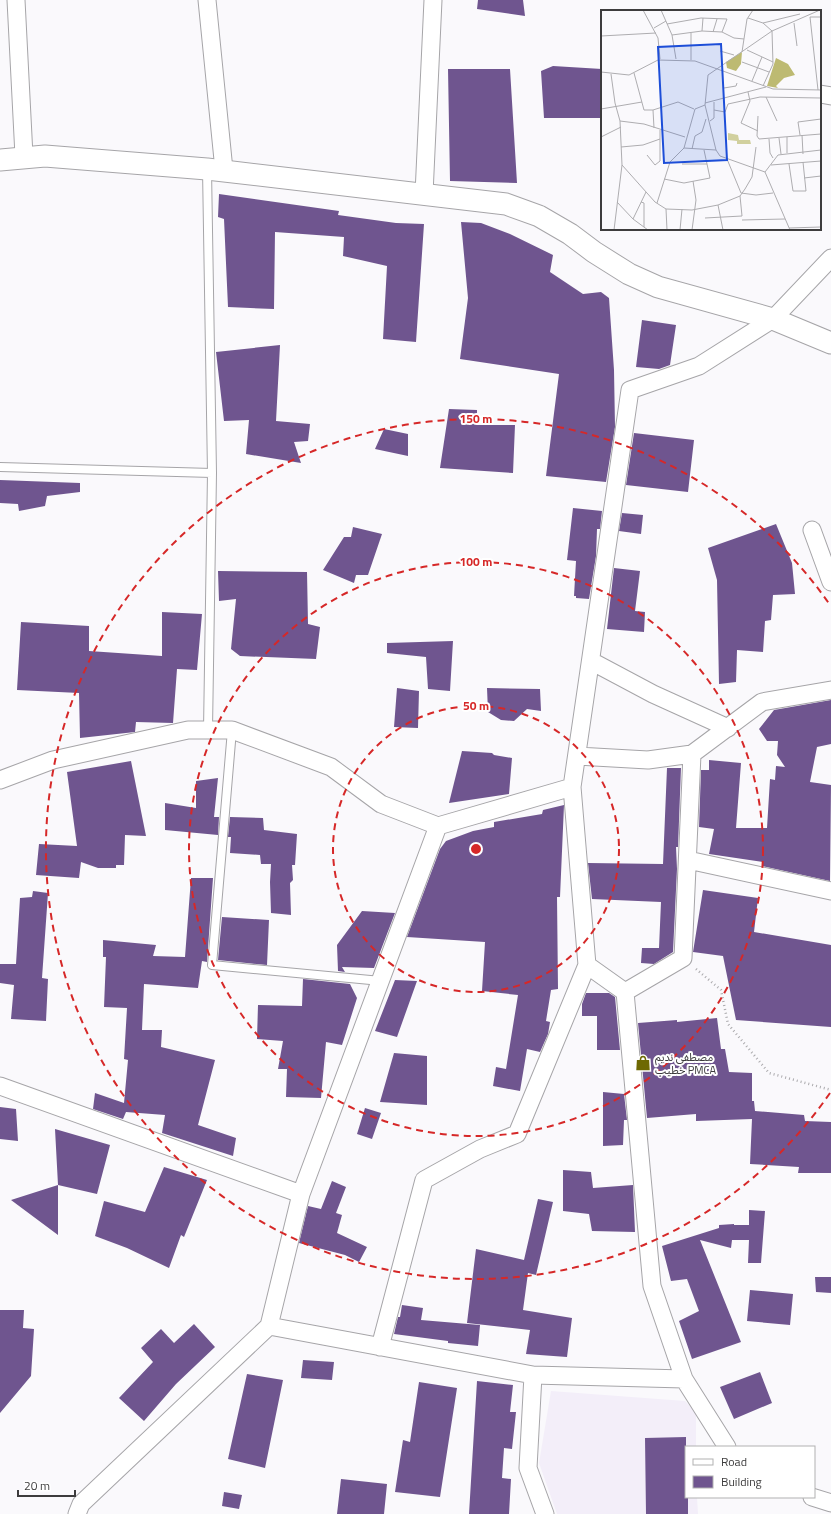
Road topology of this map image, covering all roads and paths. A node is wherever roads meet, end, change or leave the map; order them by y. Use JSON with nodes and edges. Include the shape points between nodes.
{"nodes":[{"id":1,"x":16,"y":0,"type":"edge"},
{"id":2,"x":207,"y":0,"type":"edge"},
{"id":3,"x":433,"y":0,"type":"edge"},
{"id":4,"x":821,"y":94,"type":"edge"},
{"id":5,"x":831,"y":96,"type":"edge"},
{"id":6,"x":24,"y":156,"type":"junction"},
{"id":7,"x":0,"y":160,"type":"edge"},
{"id":8,"x":216,"y":170,"type":"junction"},
{"id":9,"x":424,"y":194,"type":"junction"},
{"id":10,"x":831,"y":258,"type":"edge"},
{"id":11,"x":773,"y":319,"type":"junction"},
{"id":12,"x":831,"y":343,"type":"edge"},
{"id":13,"x":0,"y":467,"type":"edge"},
{"id":14,"x":212,"y":473,"type":"junction"},
{"id":15,"x":812,"y":530,"type":"dead end"},
{"id":16,"x":831,"y":581,"type":"edge"},
{"id":17,"x":591,"y":661,"type":"junction"},
{"id":18,"x":831,"y":690,"type":"edge"},
{"id":19,"x":728,"y":728,"type":"junction"},
{"id":20,"x":208,"y":730,"type":"junction"},
{"id":21,"x":232,"y":730,"type":"junction"},
{"id":22,"x":692,"y":754,"type":"junction"},
{"id":23,"x":577,"y":756,"type":"junction"},
{"id":24,"x":0,"y":780,"type":"edge"},
{"id":25,"x":572,"y":787,"type":"junction"},
{"id":26,"x":438,"y":826,"type":"junction"},
{"id":27,"x":688,"y":860,"type":"junction"},
{"id":28,"x":831,"y":892,"type":"edge"},
{"id":29,"x":683,"y":958,"type":"junction"},
{"id":30,"x":587,"y":965,"type":"junction"},
{"id":31,"x":380,"y":981,"type":"junction"},
{"id":32,"x":625,"y":992,"type":"junction"},
{"id":33,"x":0,"y":1086,"type":"edge"},
{"id":34,"x":831,"y":1090,"type":"edge"},
{"id":35,"x":301,"y":1194,"type":"junction"},
{"id":36,"x":269,"y":1326,"type":"junction"},
{"id":37,"x":380,"y":1347,"type":"junction"},
{"id":38,"x":533,"y":1375,"type":"junction"},
{"id":39,"x":684,"y":1379,"type":"junction"},
{"id":40,"x":726,"y":1446,"type":"edge"},
{"id":41,"x":76,"y":1514,"type":"edge"},
{"id":42,"x":545,"y":1514,"type":"edge"}],
"edges":[{"from":1,"to":6,"type":"street"},
{"from":2,"to":8,"type":"street"},
{"from":3,"to":9,"type":"street"},
{"from":4,"to":5,"type":"street"},
{"from":6,"to":7,"type":"street"},
{"from":6,"to":8,"type":"street"},
{"from":8,"to":9,"type":"street"},
{"from":8,"to":14,"type":"lane"},
{"from":9,"to":11,"type":"street","via":[[506,204],[539,216],[634,277],[703,301]]},
{"from":10,"to":11,"type":"street"},
{"from":11,"to":12,"type":"street"},
{"from":11,"to":17,"type":"street","via":[[699,366],[630,390]]},
{"from":13,"to":14,"type":"lane"},
{"from":14,"to":20,"type":"lane"},
{"from":15,"to":16,"type":"street"},
{"from":17,"to":19,"type":"street"},
{"from":17,"to":23,"type":"street"},
{"from":18,"to":19,"type":"street","via":[[762,702]]},
{"from":19,"to":22,"type":"street"},
{"from":20,"to":21,"type":"street"},
{"from":20,"to":24,"type":"street","via":[[188,730],[53,760]]},
{"from":21,"to":26,"type":"street","via":[[331,767],[381,804]]},
{"from":21,"to":31,"type":"lane","via":[[212,965]]},
{"from":22,"to":23,"type":"street","via":[[648,760]]},
{"from":22,"to":27,"type":"street"},
{"from":23,"to":25,"type":"street"},
{"from":25,"to":26,"type":"street"},
{"from":25,"to":30,"type":"street"},
{"from":26,"to":31,"type":"street"},
{"from":27,"to":28,"type":"street"},
{"from":27,"to":29,"type":"street"},
{"from":29,"to":32,"type":"street"},
{"from":29,"to":34,"type":"path","via":[[721,990],[728,1024],[770,1073]]},
{"from":30,"to":32,"type":"street"},
{"from":30,"to":37,"type":"street","via":[[517,1134],[480,1149],[424,1180]]},
{"from":31,"to":35,"type":"street"},
{"from":32,"to":39,"type":"street","via":[[652,1286]]},
{"from":33,"to":35,"type":"street"},
{"from":35,"to":36,"type":"street"},
{"from":36,"to":37,"type":"street"},
{"from":36,"to":41,"type":"street","via":[[81,1504]]},
{"from":37,"to":38,"type":"street"},
{"from":38,"to":39,"type":"street"},
{"from":38,"to":42,"type":"street","via":[[528,1468]]},
{"from":39,"to":40,"type":"street"}]}
